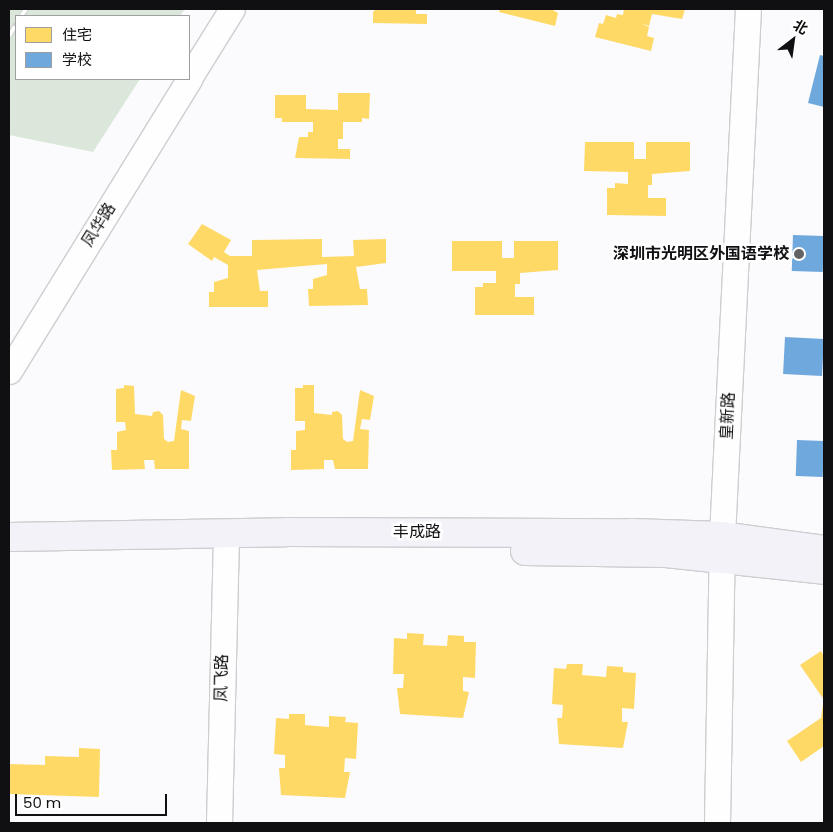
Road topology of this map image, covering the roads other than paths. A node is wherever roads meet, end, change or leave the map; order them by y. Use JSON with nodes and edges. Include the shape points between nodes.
{"nodes":[{"id":1,"x":232,"y":9,"type":"edge"},
{"id":2,"x":748,"y":9,"type":"edge"},
{"id":3,"x":190,"y":77,"type":"edge"},
{"id":4,"x":188,"y":80,"type":"edge"},
{"id":5,"x":9,"y":371,"type":"edge"},
{"id":6,"x":9,"y":537,"type":"edge"},
{"id":7,"x":226,"y":541,"type":"junction"},
{"id":8,"x":722,"y":546,"type":"junction"},
{"id":9,"x":824,"y":550,"type":"edge"},
{"id":10,"x":9,"y":552,"type":"edge"},
{"id":11,"x":824,"y":570,"type":"edge"},
{"id":12,"x":219,"y":823,"type":"edge"},
{"id":13,"x":717,"y":823,"type":"edge"}],
"edges":[{"from":1,"to":3,"type":"street","name":"凤华路"},
{"from":2,"to":8,"type":"street","name":"皇新路"},
{"from":4,"to":5,"type":"street","name":"凤华路"},
{"from":6,"to":7,"type":"main road","name":"丰成路"},
{"from":7,"to":8,"type":"main road","name":"丰成路","via":[[418,549],[666,553]]},
{"from":7,"to":10,"type":"main road","name":"丰成路"},
{"from":7,"to":12,"type":"street","name":"凤飞路"},
{"from":8,"to":9,"type":"main road","name":"丰成路"},
{"from":8,"to":11,"type":"main road","name":"丰成路"},
{"from":8,"to":13,"type":"street","name":"皇新路"}]}
